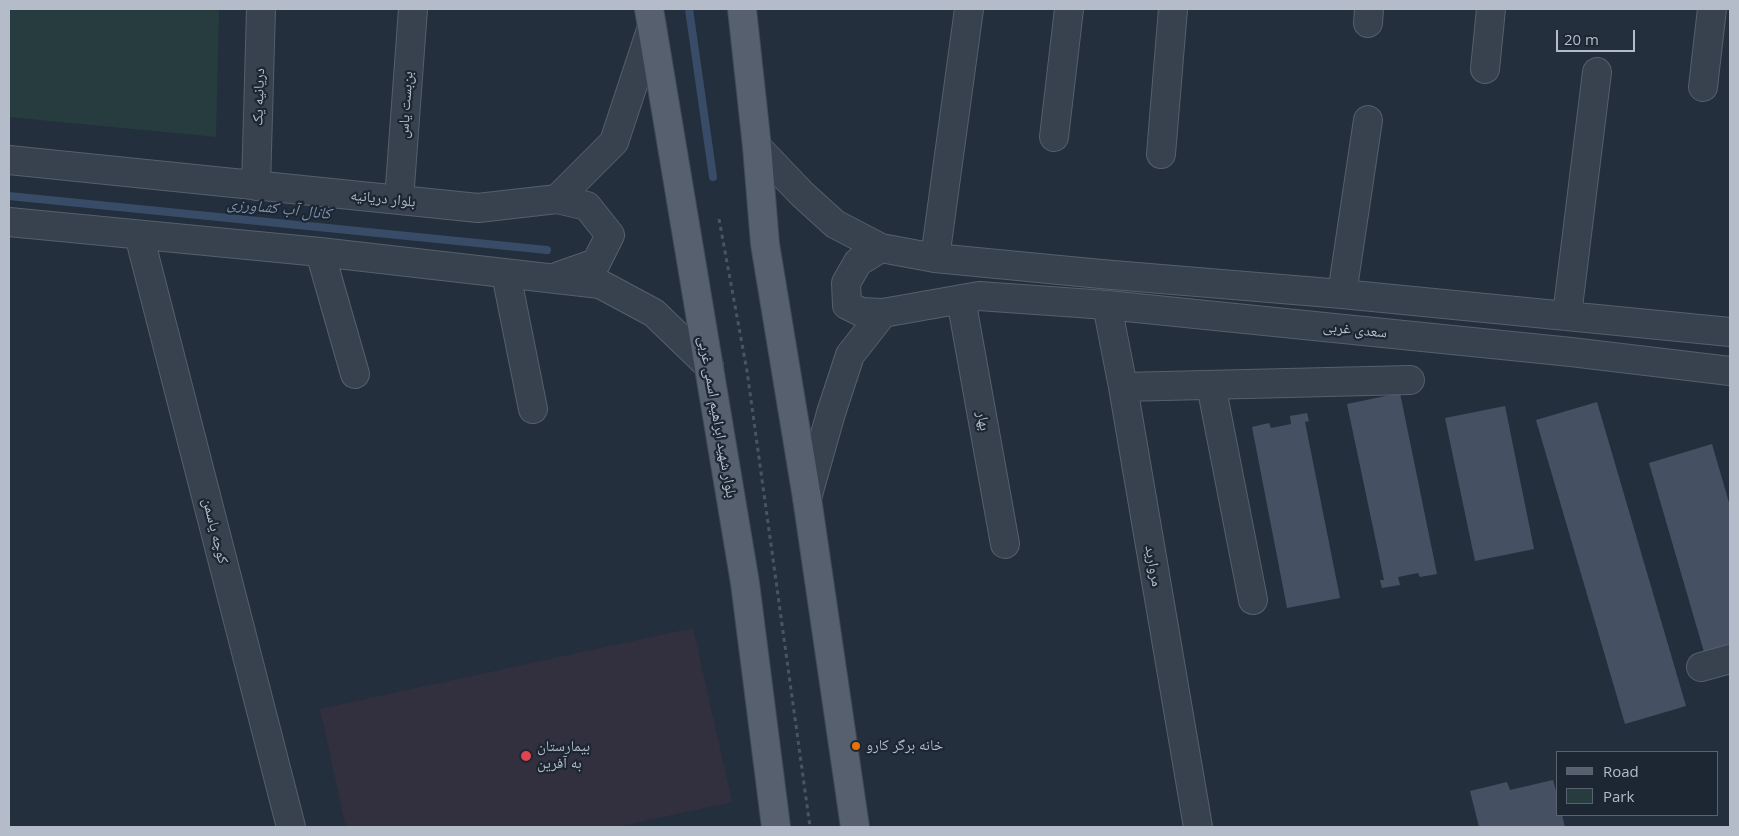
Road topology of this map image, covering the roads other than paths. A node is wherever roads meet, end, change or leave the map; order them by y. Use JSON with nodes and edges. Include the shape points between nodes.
{"nodes":[{"id":1,"x":261,"y":9,"type":"edge"},
{"id":2,"x":413,"y":9,"type":"edge"},
{"id":3,"x":742,"y":9,"type":"edge"},
{"id":4,"x":969,"y":9,"type":"edge"},
{"id":5,"x":1069,"y":9,"type":"edge"},
{"id":6,"x":1173,"y":9,"type":"edge"},
{"id":7,"x":1491,"y":9,"type":"edge"},
{"id":8,"x":1712,"y":9,"type":"edge"},
{"id":9,"x":650,"y":18,"type":"edge"},
{"id":10,"x":1485,"y":69,"type":"dead end"},
{"id":11,"x":1597,"y":72,"type":"dead end"},
{"id":12,"x":1703,"y":87,"type":"dead end"},
{"id":13,"x":1368,"y":120,"type":"dead end"},
{"id":14,"x":1054,"y":138,"type":"dead end"},
{"id":15,"x":758,"y":147,"type":"junction"},
{"id":16,"x":1161,"y":154,"type":"dead end"},
{"id":17,"x":9,"y":160,"type":"edge"},
{"id":18,"x":256,"y":186,"type":"junction"},
{"id":19,"x":557,"y":199,"type":"junction"},
{"id":20,"x":399,"y":200,"type":"junction"},
{"id":21,"x":9,"y":222,"type":"edge"},
{"id":22,"x":139,"y":235,"type":"junction"},
{"id":23,"x":881,"y":248,"type":"junction"},
{"id":24,"x":320,"y":252,"type":"junction"},
{"id":25,"x":935,"y":258,"type":"junction"},
{"id":26,"x":506,"y":274,"type":"junction"},
{"id":27,"x":553,"y":278,"type":"junction"},
{"id":28,"x":1342,"y":294,"type":"junction"},
{"id":29,"x":970,"y":298,"type":"junction"},
{"id":30,"x":1106,"y":305,"type":"junction"},
{"id":31,"x":882,"y":313,"type":"junction"},
{"id":32,"x":1567,"y":315,"type":"junction"},
{"id":33,"x":1730,"y":332,"type":"edge"},
{"id":34,"x":709,"y":366,"type":"junction"},
{"id":35,"x":1730,"y":371,"type":"edge"},
{"id":36,"x":355,"y":374,"type":"dead end"},
{"id":37,"x":1410,"y":380,"type":"dead end"},
{"id":38,"x":1211,"y":385,"type":"junction"},
{"id":39,"x":1123,"y":387,"type":"junction"},
{"id":40,"x":534,"y":409,"type":"dead end"},
{"id":41,"x":808,"y":498,"type":"junction"},
{"id":42,"x":1005,"y":544,"type":"dead end"},
{"id":43,"x":1253,"y":600,"type":"dead end"},
{"id":44,"x":1730,"y":659,"type":"edge"},
{"id":45,"x":1701,"y":667,"type":"dead end"},
{"id":46,"x":291,"y":827,"type":"edge"},
{"id":47,"x":776,"y":827,"type":"edge"},
{"id":48,"x":854,"y":827,"type":"edge"},
{"id":49,"x":1198,"y":827,"type":"edge"}],
"edges":[{"from":1,"to":18,"type":"street","name":"دریانیه یک"},
{"from":2,"to":20,"type":"street","name":"بن‌بست یاس"},
{"from":3,"to":15,"type":"main road"},
{"from":4,"to":25,"type":"street"},
{"from":5,"to":14,"type":"street"},
{"from":6,"to":16,"type":"street"},
{"from":7,"to":10,"type":"street"},
{"from":8,"to":12,"type":"street"},
{"from":9,"to":19,"type":"street","via":[[614,142]]},
{"from":9,"to":34,"type":"main road","name":"بلوار شهید ابراهیم اسمی غربی"},
{"from":11,"to":32,"type":"street"},
{"from":13,"to":28,"type":"street"},
{"from":15,"to":23,"type":"street","via":[[835,224]]},
{"from":15,"to":41,"type":"main road","via":[[765,244]]},
{"from":17,"to":18,"type":"street","name":"بلوار دریانیه"},
{"from":18,"to":20,"type":"street","name":"بلوار دریانیه"},
{"from":19,"to":20,"type":"street","name":"بلوار دریانیه","via":[[478,208]]},
{"from":19,"to":27,"type":"street","name":"بلوار دریانیه","via":[[587,206],[610,235],[596,263]]},
{"from":21,"to":22,"type":"street"},
{"from":22,"to":24,"type":"street"},
{"from":22,"to":46,"type":"street","name":"کوچه یاسمن"},
{"from":23,"to":25,"type":"street"},
{"from":23,"to":31,"type":"street","name":"سعدی غربی","via":[[858,262],[846,283],[847,305],[861,312]]},
{"from":24,"to":26,"type":"street"},
{"from":24,"to":36,"type":"street"},
{"from":25,"to":28,"type":"street"},
{"from":26,"to":27,"type":"street"},
{"from":26,"to":40,"type":"street"},
{"from":27,"to":34,"type":"street","via":[[600,284],[654,313]]},
{"from":28,"to":32,"type":"street"},
{"from":29,"to":30,"type":"street","name":"سعدی غربی"},
{"from":29,"to":31,"type":"street","name":"سعدی غربی"},
{"from":29,"to":42,"type":"street","name":"بهار"},
{"from":30,"to":35,"type":"street","name":"سعدی غربی"},
{"from":30,"to":39,"type":"street","name":"مروارید"},
{"from":31,"to":41,"type":"street","via":[[850,355]]},
{"from":32,"to":33,"type":"street"},
{"from":34,"to":47,"type":"main road","name":"بلوار شهید ابراهیم اسمی غربی","via":[[745,583]]},
{"from":37,"to":38,"type":"street"},
{"from":38,"to":39,"type":"street"},
{"from":38,"to":43,"type":"street"},
{"from":39,"to":49,"type":"street","name":"مروارید"},
{"from":41,"to":48,"type":"main road"},
{"from":44,"to":45,"type":"street"}]}
